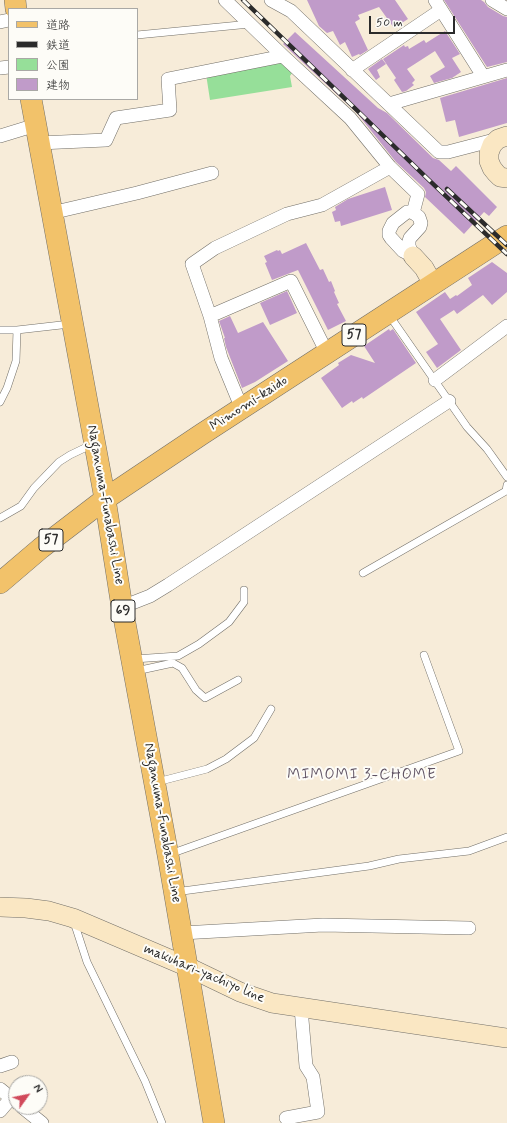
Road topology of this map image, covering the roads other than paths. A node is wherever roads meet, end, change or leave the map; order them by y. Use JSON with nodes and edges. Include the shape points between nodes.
{"nodes":[{"id":1,"x":225,"y":0,"type":"edge"},
{"id":2,"x":271,"y":0,"type":"edge"},
{"id":3,"x":492,"y":0,"type":"edge"},
{"id":4,"x":438,"y":5,"type":"edge"},
{"id":5,"x":507,"y":9,"type":"edge"},
{"id":6,"x":251,"y":24,"type":"junction"},
{"id":7,"x":138,"y":35,"type":"edge"},
{"id":8,"x":283,"y":56,"type":"junction"},
{"id":9,"x":352,"y":70,"type":"junction"},
{"id":10,"x":507,"y":70,"type":"edge"},
{"id":11,"x":483,"y":76,"type":"junction"},
{"id":12,"x":31,"y":100,"type":"edge"},
{"id":13,"x":389,"y":104,"type":"junction"},
{"id":14,"x":37,"y":134,"type":"junction"},
{"id":15,"x":0,"y":136,"type":"edge"},
{"id":16,"x":502,"y":138,"type":"edge"},
{"id":17,"x":390,"y":167,"type":"junction"},
{"id":18,"x":212,"y":173,"type":"dead end"},
{"id":19,"x":507,"y":178,"type":"edge"},
{"id":20,"x":52,"y":213,"type":"junction"},
{"id":21,"x":413,"y":213,"type":"junction"},
{"id":22,"x":507,"y":236,"type":"edge"},
{"id":23,"x":414,"y":256,"type":"junction"},
{"id":24,"x":433,"y":284,"type":"junction"},
{"id":25,"x":388,"y":313,"type":"junction"},
{"id":26,"x":210,"y":316,"type":"junction"},
{"id":27,"x":72,"y":324,"type":"junction"},
{"id":28,"x":507,"y":326,"type":"edge"},
{"id":29,"x":0,"y":330,"type":"edge"},
{"id":30,"x":17,"y":330,"type":"junction"},
{"id":31,"x":327,"y":353,"type":"junction"},
{"id":32,"x":435,"y":380,"type":"junction"},
{"id":33,"x":449,"y":401,"type":"junction"},
{"id":34,"x":0,"y":402,"type":"edge"},
{"id":35,"x":242,"y":409,"type":"junction"},
{"id":36,"x":94,"y":443,"type":"junction"},
{"id":37,"x":507,"y":477,"type":"edge"},
{"id":38,"x":507,"y":485,"type":"edge"},
{"id":39,"x":105,"y":499,"type":"junction"},
{"id":40,"x":0,"y":518,"type":"edge"},
{"id":41,"x":362,"y":572,"type":"dead end"},
{"id":42,"x":0,"y":583,"type":"edge"},
{"id":43,"x":244,"y":590,"type":"dead end"},
{"id":44,"x":122,"y":607,"type":"junction"},
{"id":45,"x":424,"y":655,"type":"dead end"},
{"id":46,"x":133,"y":665,"type":"junction"},
{"id":47,"x":238,"y":680,"type":"dead end"},
{"id":48,"x":271,"y":709,"type":"dead end"},
{"id":49,"x":155,"y":782,"type":"junction"},
{"id":50,"x":507,"y":837,"type":"edge"},
{"id":51,"x":168,"y":855,"type":"junction"},
{"id":52,"x":175,"y":892,"type":"junction"},
{"id":53,"x":0,"y":907,"type":"edge"},
{"id":54,"x":73,"y":918,"type":"junction"},
{"id":55,"x":469,"y":928,"type":"dead end"},
{"id":56,"x":182,"y":933,"type":"junction"},
{"id":57,"x":188,"y":967,"type":"junction"},
{"id":58,"x":301,"y":1008,"type":"junction"},
{"id":59,"x":507,"y":1038,"type":"edge"},
{"id":60,"x":0,"y":1089,"type":"edge"},
{"id":61,"x":8,"y":1096,"type":"edge"},
{"id":62,"x":8,"y":1104,"type":"edge"},
{"id":63,"x":0,"y":1111,"type":"edge"},
{"id":64,"x":32,"y":1115,"type":"edge"},
{"id":65,"x":286,"y":1118,"type":"dead end"},
{"id":66,"x":42,"y":1123,"type":"edge"},
{"id":67,"x":162,"y":1123,"type":"edge"},
{"id":68,"x":214,"y":1123,"type":"edge"}],
"edges":[{"from":1,"to":6,"type":"street"},
{"from":2,"to":9,"type":"street","via":[[291,11]]},
{"from":3,"to":5,"type":"street"},
{"from":4,"to":9,"type":"street"},
{"from":4,"to":11,"type":"street"},
{"from":6,"to":7,"type":"lane"},
{"from":6,"to":8,"type":"street"},
{"from":8,"to":14,"type":"street","via":[[168,79],[170,110],[116,118],[106,140]]},
{"from":8,"to":17,"type":"street","via":[[350,118]]},
{"from":9,"to":13,"type":"street"},
{"from":10,"to":11,"type":"street"},
{"from":11,"to":13,"type":"street"},
{"from":12,"to":14,"type":"main road","name":"Naganuma-Funabashi Line","number":"69"},
{"from":13,"to":16,"type":"street","via":[[439,152]]},
{"from":14,"to":15,"type":"street"},
{"from":14,"to":20,"type":"main road","name":"Naganuma-Funabashi Line","number":"69"},
{"from":16,"to":19,"type":"main road","via":[[492,145],[490,161],[496,174]]},
{"from":17,"to":21,"type":"street","via":[[418,194]]},
{"from":17,"to":26,"type":"street","via":[[322,205],[287,214],[215,248],[192,264]]},
{"from":18,"to":20,"type":"street","via":[[137,194]]},
{"from":20,"to":27,"type":"main road","name":"Naganuma-Funabashi Line","number":"69"},
{"from":21,"to":23,"type":"street","via":[[419,217],[421,223],[409,241]]},
{"from":21,"to":23,"type":"street","via":[[407,212],[393,223],[389,235]]},
{"from":22,"to":24,"type":"main road","name":"Mimomi-kaido","number":"57"},
{"from":23,"to":24,"type":"main road"},
{"from":24,"to":25,"type":"main road","name":"Mimomi-kaido","number":"57"},
{"from":25,"to":31,"type":"main road","name":"Mimomi-kaido","number":"57"},
{"from":25,"to":32,"type":"lane"},
{"from":26,"to":31,"type":"street","via":[[291,281]]},
{"from":26,"to":35,"type":"street","via":[[221,358]]},
{"from":27,"to":30,"type":"lane"},
{"from":27,"to":36,"type":"main road","name":"Naganuma-Funabashi Line","number":"69"},
{"from":28,"to":32,"type":"street"},
{"from":29,"to":30,"type":"lane"},
{"from":30,"to":34,"type":"lane","via":[[16,361]]},
{"from":31,"to":35,"type":"main road","name":"Mimomi-kaido","number":"57"},
{"from":32,"to":33,"type":"lane"},
{"from":33,"to":37,"type":"lane"},
{"from":33,"to":44,"type":"street","via":[[168,585],[150,596]]},
{"from":35,"to":39,"type":"main road","name":"Mimomi-kaido","number":"57"},
{"from":36,"to":39,"type":"main road","name":"Naganuma-Funabashi Line","number":"69"},
{"from":36,"to":40,"type":"lane","via":[[59,462],[21,506]]},
{"from":38,"to":41,"type":"lane","via":[[506,491]]},
{"from":39,"to":42,"type":"main road","name":"Mimomi-kaido","number":"57"},
{"from":39,"to":44,"type":"main road","name":"Naganuma-Funabashi Line","number":"69"},
{"from":43,"to":46,"type":"lane","via":[[244,602],[230,622],[199,644],[178,656]]},
{"from":44,"to":46,"type":"main road","name":"Naganuma-Funabashi Line","number":"69"},
{"from":45,"to":51,"type":"lane","via":[[459,751]]},
{"from":46,"to":47,"type":"lane","via":[[173,663],[182,668],[196,690],[205,698]]},
{"from":46,"to":49,"type":"main road","name":"Naganuma-Funabashi Line","number":"69"},
{"from":48,"to":49,"type":"lane","via":[[254,738],[226,759],[207,769]]},
{"from":49,"to":51,"type":"main road","name":"Naganuma-Funabashi Line","number":"69"},
{"from":50,"to":52,"type":"lane","via":[[469,851]]},
{"from":51,"to":52,"type":"main road","name":"Naganuma-Funabashi Line","number":"69"},
{"from":52,"to":56,"type":"main road","name":"Naganuma-Funabashi Line","number":"69"},
{"from":53,"to":54,"type":"main road","name":"makuhari-yachiyo line","via":[[26,908]]},
{"from":54,"to":57,"type":"main road","name":"makuhari-yachiyo line"},
{"from":54,"to":67,"type":"lane","via":[[87,962],[145,1081]]},
{"from":55,"to":56,"type":"street","via":[[323,925]]},
{"from":56,"to":57,"type":"main road","name":"Naganuma-Funabashi Line","number":"69"},
{"from":57,"to":58,"type":"main road","name":"makuhari-yachiyo line","via":[[240,992],[272,1003]]},
{"from":57,"to":68,"type":"main road","name":"Naganuma-Funabashi Line","number":"69"},
{"from":58,"to":59,"type":"main road","name":"makuhari-yachiyo line"},
{"from":58,"to":65,"type":"street","via":[[306,1066],[313,1077],[318,1112]]},
{"from":60,"to":61,"type":"street"},
{"from":62,"to":63,"type":"street"},
{"from":64,"to":66,"type":"street"}]}
